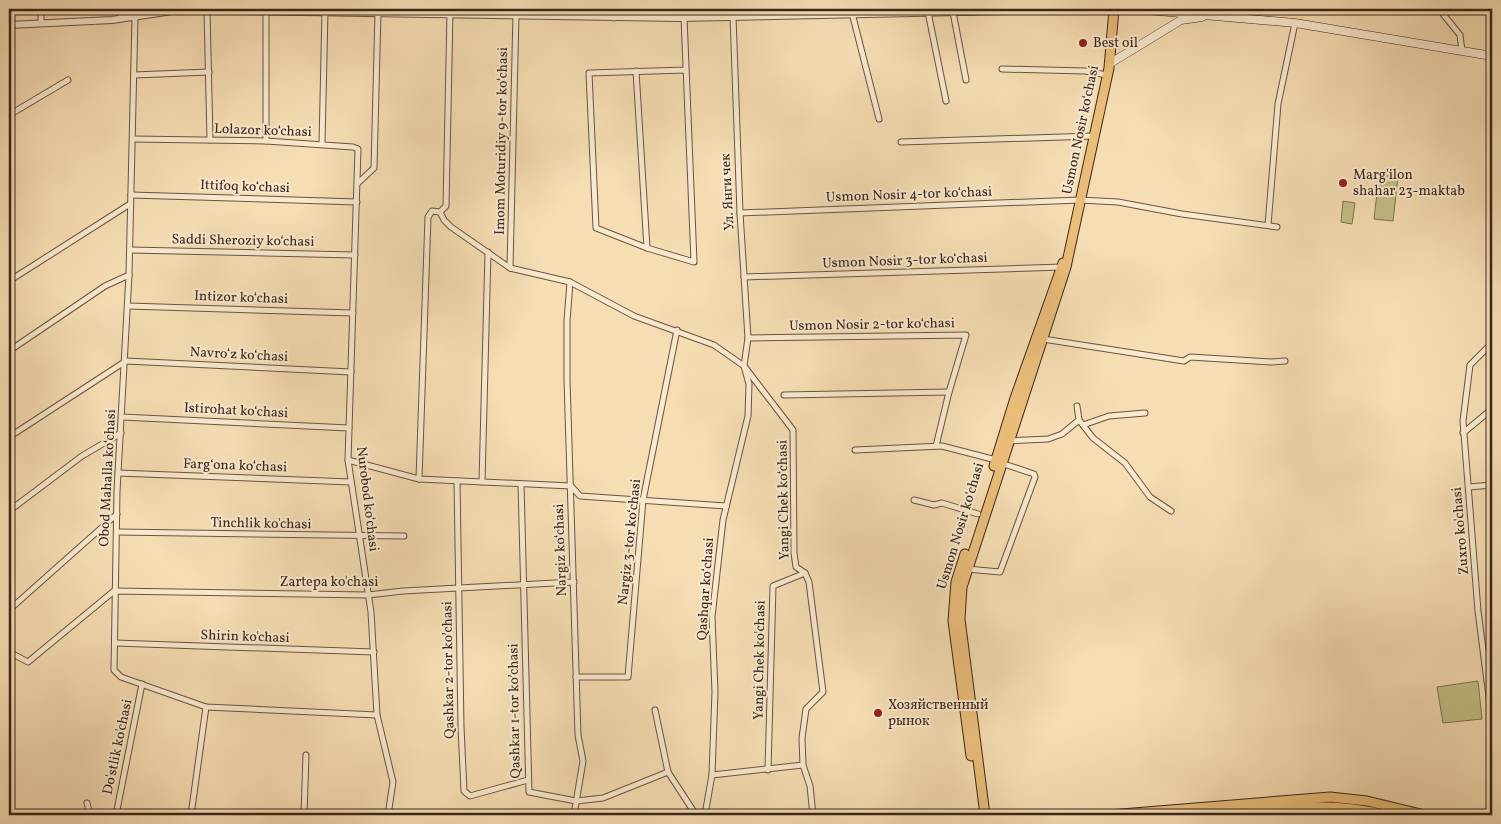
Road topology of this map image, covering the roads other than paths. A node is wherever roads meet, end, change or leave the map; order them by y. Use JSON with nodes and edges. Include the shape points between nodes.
{"nodes":[{"id":1,"x":41,"y":9,"type":"edge"},
{"id":2,"x":121,"y":9,"type":"edge"},
{"id":3,"x":194,"y":9,"type":"edge"},
{"id":4,"x":564,"y":9,"type":"edge"},
{"id":5,"x":614,"y":9,"type":"edge"},
{"id":6,"x":679,"y":9,"type":"edge"},
{"id":7,"x":719,"y":9,"type":"edge"},
{"id":8,"x":1089,"y":9,"type":"edge"},
{"id":9,"x":1096,"y":9,"type":"edge"},
{"id":10,"x":1114,"y":9,"type":"edge"},
{"id":11,"x":1135,"y":9,"type":"edge"},
{"id":12,"x":1208,"y":9,"type":"edge"},
{"id":13,"x":1439,"y":9,"type":"edge"},
{"id":14,"x":208,"y":10,"type":"edge"},
{"id":15,"x":261,"y":10,"type":"edge"},
{"id":16,"x":333,"y":10,"type":"edge"},
{"id":17,"x":394,"y":10,"type":"edge"},
{"id":18,"x":1001,"y":10,"type":"edge"},
{"id":19,"x":1017,"y":10,"type":"edge"},
{"id":20,"x":325,"y":11,"type":"junction"},
{"id":21,"x":458,"y":11,"type":"edge"},
{"id":22,"x":807,"y":11,"type":"edge"},
{"id":23,"x":860,"y":11,"type":"edge"},
{"id":24,"x":925,"y":11,"type":"edge"},
{"id":25,"x":378,"y":12,"type":"junction"},
{"id":26,"x":513,"y":12,"type":"edge"},
{"id":27,"x":953,"y":12,"type":"junction"},
{"id":28,"x":450,"y":13,"type":"junction"},
{"id":29,"x":852,"y":13,"type":"junction"},
{"id":30,"x":1218,"y":15,"type":"junction"},
{"id":31,"x":564,"y":16,"type":"junction"},
{"id":32,"x":719,"y":16,"type":"junction"},
{"id":33,"x":733,"y":16,"type":"junction"},
{"id":34,"x":135,"y":17,"type":"junction"},
{"id":35,"x":614,"y":18,"type":"junction"},
{"id":36,"x":682,"y":18,"type":"junction"},
{"id":37,"x":121,"y":19,"type":"junction"},
{"id":38,"x":41,"y":23,"type":"junction"},
{"id":39,"x":1295,"y":23,"type":"junction"},
{"id":40,"x":9,"y":25,"type":"edge"},
{"id":41,"x":1462,"y":51,"type":"junction"},
{"id":42,"x":1492,"y":56,"type":"edge"},
{"id":43,"x":1109,"y":64,"type":"junction"},
{"id":44,"x":1002,"y":69,"type":"dead end"},
{"id":45,"x":686,"y":70,"type":"junction"},
{"id":46,"x":636,"y":71,"type":"junction"},
{"id":47,"x":209,"y":72,"type":"junction"},
{"id":48,"x":134,"y":75,"type":"junction"},
{"id":49,"x":1107,"y":75,"type":"junction"},
{"id":50,"x":68,"y":80,"type":"dead end"},
{"id":51,"x":966,"y":80,"type":"dead end"},
{"id":52,"x":946,"y":101,"type":"dead end"},
{"id":53,"x":9,"y":115,"type":"edge"},
{"id":54,"x":879,"y":119,"type":"dead end"},
{"id":55,"x":1094,"y":136,"type":"junction"},
{"id":56,"x":133,"y":139,"type":"junction"},
{"id":57,"x":210,"y":140,"type":"junction"},
{"id":58,"x":266,"y":141,"type":"junction"},
{"id":59,"x":901,"y":142,"type":"dead end"},
{"id":60,"x":322,"y":144,"type":"junction"},
{"id":61,"x":358,"y":183,"type":"junction"},
{"id":62,"x":131,"y":195,"type":"junction"},
{"id":63,"x":1080,"y":200,"type":"junction"},
{"id":64,"x":357,"y":202,"type":"junction"},
{"id":65,"x":130,"y":204,"type":"junction"},
{"id":66,"x":440,"y":212,"type":"junction"},
{"id":67,"x":740,"y":213,"type":"junction"},
{"id":68,"x":1268,"y":226,"type":"junction"},
{"id":69,"x":1277,"y":227,"type":"dead end"},
{"id":70,"x":647,"y":248,"type":"junction"},
{"id":71,"x":130,"y":250,"type":"junction"},
{"id":72,"x":488,"y":252,"type":"junction"},
{"id":73,"x":355,"y":255,"type":"junction"},
{"id":74,"x":1063,"y":267,"type":"junction"},
{"id":75,"x":510,"y":268,"type":"junction"},
{"id":76,"x":129,"y":275,"type":"junction"},
{"id":77,"x":744,"y":277,"type":"junction"},
{"id":78,"x":9,"y":281,"type":"edge"},
{"id":79,"x":570,"y":282,"type":"junction"},
{"id":80,"x":128,"y":306,"type":"junction"},
{"id":81,"x":353,"y":313,"type":"junction"},
{"id":82,"x":677,"y":330,"type":"junction"},
{"id":83,"x":748,"y":338,"type":"junction"},
{"id":84,"x":1043,"y":339,"type":"junction"},
{"id":85,"x":1488,"y":347,"type":"dead end"},
{"id":86,"x":9,"y":351,"type":"edge"},
{"id":87,"x":126,"y":361,"type":"junction"},
{"id":88,"x":1284,"y":361,"type":"dead end"},
{"id":89,"x":744,"y":366,"type":"junction"},
{"id":90,"x":351,"y":372,"type":"junction"},
{"id":91,"x":949,"y":392,"type":"junction"},
{"id":92,"x":784,"y":395,"type":"dead end"},
{"id":93,"x":1077,"y":406,"type":"dead end"},
{"id":94,"x":1492,"y":409,"type":"edge"},
{"id":95,"x":1145,"y":413,"type":"dead end"},
{"id":96,"x":122,"y":416,"type":"junction"},
{"id":97,"x":1081,"y":423,"type":"junction"},
{"id":98,"x":349,"y":428,"type":"junction"},
{"id":99,"x":121,"y":433,"type":"junction"},
{"id":100,"x":1463,"y":433,"type":"junction"},
{"id":101,"x":9,"y":437,"type":"edge"},
{"id":102,"x":1008,"y":441,"type":"junction"},
{"id":103,"x":936,"y":446,"type":"junction"},
{"id":104,"x":855,"y":450,"type":"dead end"},
{"id":105,"x":348,"y":460,"type":"junction"},
{"id":106,"x":998,"y":462,"type":"junction"},
{"id":107,"x":118,"y":473,"type":"junction"},
{"id":108,"x":419,"y":480,"type":"junction"},
{"id":109,"x":457,"y":481,"type":"junction"},
{"id":110,"x":351,"y":482,"type":"junction"},
{"id":111,"x":482,"y":482,"type":"junction"},
{"id":112,"x":521,"y":484,"type":"junction"},
{"id":113,"x":1492,"y":485,"type":"edge"},
{"id":114,"x":571,"y":486,"type":"junction"},
{"id":115,"x":990,"y":486,"type":"junction"},
{"id":116,"x":1469,"y":488,"type":"junction"},
{"id":117,"x":643,"y":500,"type":"junction"},
{"id":118,"x":914,"y":500,"type":"dead end"},
{"id":119,"x":726,"y":506,"type":"junction"},
{"id":120,"x":9,"y":511,"type":"edge"},
{"id":121,"x":1171,"y":511,"type":"dead end"},
{"id":122,"x":117,"y":514,"type":"junction"},
{"id":123,"x":978,"y":514,"type":"junction"},
{"id":124,"x":117,"y":532,"type":"junction"},
{"id":125,"x":404,"y":536,"type":"dead end"},
{"id":126,"x":359,"y":537,"type":"junction"},
{"id":127,"x":967,"y":568,"type":"junction"},
{"id":128,"x":805,"y":573,"type":"junction"},
{"id":129,"x":574,"y":582,"type":"junction"},
{"id":130,"x":523,"y":584,"type":"junction"},
{"id":131,"x":458,"y":588,"type":"junction"},
{"id":132,"x":114,"y":591,"type":"junction"},
{"id":133,"x":368,"y":595,"type":"junction"},
{"id":134,"x":9,"y":610,"type":"edge"},
{"id":135,"x":115,"y":643,"type":"junction"},
{"id":136,"x":9,"y":652,"type":"edge"},
{"id":137,"x":374,"y":652,"type":"junction"},
{"id":138,"x":576,"y":677,"type":"junction"},
{"id":139,"x":142,"y":684,"type":"junction"},
{"id":140,"x":206,"y":707,"type":"junction"},
{"id":141,"x":655,"y":710,"type":"dead end"},
{"id":142,"x":377,"y":715,"type":"junction"},
{"id":143,"x":1492,"y":720,"type":"edge"},
{"id":144,"x":306,"y":755,"type":"dead end"},
{"id":145,"x":803,"y":765,"type":"junction"},
{"id":146,"x":768,"y":770,"type":"junction"},
{"id":147,"x":668,"y":772,"type":"junction"},
{"id":148,"x":712,"y":775,"type":"junction"},
{"id":149,"x":528,"y":780,"type":"junction"},
{"id":150,"x":576,"y":801,"type":"junction"},
{"id":151,"x":87,"y":803,"type":"dead end"},
{"id":152,"x":1211,"y":813,"type":"edge"},
{"id":153,"x":813,"y":814,"type":"edge"},
{"id":154,"x":90,"y":815,"type":"edge"},
{"id":155,"x":116,"y":815,"type":"edge"},
{"id":156,"x":191,"y":815,"type":"edge"},
{"id":157,"x":304,"y":815,"type":"edge"},
{"id":158,"x":388,"y":815,"type":"edge"},
{"id":159,"x":574,"y":815,"type":"edge"},
{"id":160,"x":696,"y":815,"type":"edge"},
{"id":161,"x":702,"y":815,"type":"edge"},
{"id":162,"x":803,"y":815,"type":"edge"},
{"id":163,"x":982,"y":815,"type":"edge"},
{"id":164,"x":1109,"y":815,"type":"edge"},
{"id":165,"x":1386,"y":815,"type":"edge"},
{"id":166,"x":1426,"y":815,"type":"edge"}],
"edges":[{"from":1,"to":38,"type":"street"},
{"from":2,"to":37,"type":"street"},
{"from":3,"to":14,"type":"street"},
{"from":3,"to":34,"type":"street"},
{"from":4,"to":31,"type":"street"},
{"from":5,"to":35,"type":"street"},
{"from":6,"to":36,"type":"street"},
{"from":7,"to":32,"type":"street"},
{"from":8,"to":9,"type":"street"},
{"from":8,"to":19,"type":"street"},
{"from":10,"to":43,"type":"main road","name":"Usmon Nosir ko‘chasi"},
{"from":11,"to":30,"type":"main road"},
{"from":12,"to":30,"type":"main road"},
{"from":13,"to":41,"type":"street","via":[[1460,35]]},
{"from":14,"to":15,"type":"street"},
{"from":14,"to":47,"type":"street"},
{"from":15,"to":20,"type":"street"},
{"from":15,"to":58,"type":"street"},
{"from":16,"to":20,"type":"street"},
{"from":16,"to":25,"type":"street"},
{"from":17,"to":25,"type":"street"},
{"from":17,"to":28,"type":"street"},
{"from":18,"to":19,"type":"street"},
{"from":18,"to":27,"type":"street"},
{"from":20,"to":60,"type":"street"},
{"from":21,"to":26,"type":"street"},
{"from":21,"to":28,"type":"street"},
{"from":22,"to":29,"type":"street"},
{"from":22,"to":33,"type":"street"},
{"from":23,"to":24,"type":"street"},
{"from":23,"to":29,"type":"street"},
{"from":24,"to":27,"type":"street"},
{"from":24,"to":52,"type":"street"},
{"from":25,"to":61,"type":"street","via":[[374,168]]},
{"from":26,"to":31,"type":"street"},
{"from":26,"to":75,"type":"street","name":"Imom Moturidiy 9-tor koʻchasi"},
{"from":27,"to":51,"type":"street"},
{"from":28,"to":66,"type":"street","via":[[446,206]]},
{"from":29,"to":54,"type":"street"},
{"from":30,"to":39,"type":"main road"},
{"from":30,"to":43,"type":"main road","via":[[1181,20]]},
{"from":31,"to":35,"type":"street"},
{"from":32,"to":33,"type":"street"},
{"from":32,"to":36,"type":"street"},
{"from":33,"to":67,"type":"street","name":"Ул. Янги чек"},
{"from":34,"to":37,"type":"street"},
{"from":34,"to":48,"type":"street","name":"Obod Mahalla ko‘chasi"},
{"from":35,"to":36,"type":"street"},
{"from":36,"to":45,"type":"street"},
{"from":37,"to":38,"type":"street"},
{"from":38,"to":40,"type":"street"},
{"from":39,"to":41,"type":"main road"},
{"from":39,"to":68,"type":"street","via":[[1278,104]]},
{"from":41,"to":42,"type":"main road"},
{"from":43,"to":49,"type":"main road","name":"Usmon Nosir ko‘chasi"},
{"from":44,"to":49,"type":"street","via":[[1085,71]]},
{"from":45,"to":46,"type":"street"},
{"from":45,"to":70,"type":"street","via":[[694,262]]},
{"from":46,"to":70,"type":"street"},
{"from":46,"to":70,"type":"street","via":[[589,72],[596,228]]},
{"from":47,"to":48,"type":"street"},
{"from":47,"to":57,"type":"street"},
{"from":48,"to":56,"type":"street","name":"Obod Mahalla ko‘chasi"},
{"from":49,"to":55,"type":"main road","name":"Usmon Nosir ko‘chasi"},
{"from":50,"to":53,"type":"street"},
{"from":55,"to":59,"type":"street"},
{"from":55,"to":63,"type":"main road","name":"Usmon Nosir ko‘chasi"},
{"from":56,"to":57,"type":"street","name":"Lolazor ko‘chasi"},
{"from":56,"to":62,"type":"street","name":"Obod Mahalla ko‘chasi"},
{"from":57,"to":58,"type":"street","name":"Lolazor ko‘chasi"},
{"from":58,"to":60,"type":"street","name":"Lolazor ko‘chasi"},
{"from":60,"to":61,"type":"street","name":"Lolazor ko‘chasi","via":[[358,150]]},
{"from":61,"to":64,"type":"street","name":"Nurobod koʻchasi"},
{"from":62,"to":64,"type":"street","name":"Ittifoq ko‘chasi"},
{"from":62,"to":65,"type":"street","name":"Obod Mahalla ko‘chasi"},
{"from":63,"to":67,"type":"street","name":"Usmon Nosir 4-tor koʻchasi"},
{"from":63,"to":68,"type":"street","name":"Usmon Nosir 4-tor koʻchasi","via":[[1118,202]]},
{"from":63,"to":74,"type":"main road","name":"Usmon Nosir ko‘chasi"},
{"from":64,"to":73,"type":"street","name":"Nurobod koʻchasi"},
{"from":65,"to":71,"type":"street","name":"Obod Mahalla ko‘chasi"},
{"from":65,"to":78,"type":"street"},
{"from":66,"to":72,"type":"street","name":"Imom Moturidiy 9-tor koʻchasi","via":[[451,227]]},
{"from":66,"to":108,"type":"street","via":[[432,211],[428,217]]},
{"from":67,"to":77,"type":"street","name":"Ул. Янги чек"},
{"from":68,"to":69,"type":"street","name":"Usmon Nosir 4-tor koʻchasi"},
{"from":71,"to":73,"type":"street","name":"Saddi Sheroziy koʻchasi"},
{"from":71,"to":76,"type":"street","name":"Obod Mahalla ko‘chasi"},
{"from":72,"to":75,"type":"street","name":"Imom Moturidiy 9-tor koʻchasi"},
{"from":72,"to":111,"type":"street"},
{"from":73,"to":81,"type":"street","name":"Nurobod koʻchasi"},
{"from":74,"to":77,"type":"street","name":"Usmon Nosir 3-tor koʻchasi"},
{"from":74,"to":84,"type":"main road","name":"Usmon Nosir ko‘chasi"},
{"from":74,"to":106,"type":"main road","name":"Usmon Nosir ko‘chasi"},
{"from":75,"to":79,"type":"street","name":"Imom Moturidiy 9-tor koʻchasi"},
{"from":76,"to":80,"type":"street","name":"Obod Mahalla ko‘chasi"},
{"from":76,"to":86,"type":"street","via":[[105,286]]},
{"from":77,"to":83,"type":"street","name":"Ул. Янги чек"},
{"from":79,"to":82,"type":"street","name":"Imom Moturidiy 9-tor koʻchasi","via":[[634,316]]},
{"from":79,"to":114,"type":"street","name":"Nargiz koʻchasi","via":[[567,360]]},
{"from":80,"to":81,"type":"street","name":"Intizor koʻchasi"},
{"from":80,"to":87,"type":"street","name":"Obod Mahalla ko‘chasi"},
{"from":81,"to":90,"type":"street","name":"Nurobod koʻchasi"},
{"from":82,"to":89,"type":"street","name":"Imom Moturidiy 9-tor koʻchasi","via":[[714,345]]},
{"from":82,"to":117,"type":"street","name":"Nargiz 3-tor koʻchasi"},
{"from":83,"to":89,"type":"street","name":"Ул. Янги чек"},
{"from":83,"to":91,"type":"street","name":"Usmon Nosir 2-tor koʻchasi","via":[[966,335]]},
{"from":84,"to":88,"type":"street","via":[[1184,361],[1190,358],[1224,358]]},
{"from":84,"to":102,"type":"main road","name":"Usmon Nosir ko‘chasi"},
{"from":85,"to":100,"type":"street","name":"Zuxro ko'chasi","via":[[1473,361],[1469,370]]},
{"from":87,"to":90,"type":"street","name":"Navro‘z ko‘chasi"},
{"from":87,"to":96,"type":"street","name":"Obod Mahalla ko‘chasi"},
{"from":87,"to":101,"type":"street"},
{"from":89,"to":119,"type":"street","name":"Qashqar koʻchasi","via":[[749,384],[748,416]]},
{"from":89,"to":128,"type":"street","name":"Yangi Chek koʻchasi","via":[[793,430],[794,553],[796,567]]},
{"from":90,"to":98,"type":"street","name":"Nurobod koʻchasi"},
{"from":91,"to":92,"type":"street"},
{"from":91,"to":103,"type":"street","name":"Usmon Nosir 2-tor koʻchasi"},
{"from":93,"to":97,"type":"street"},
{"from":94,"to":100,"type":"street"},
{"from":95,"to":97,"type":"street","via":[[1109,416]]},
{"from":96,"to":98,"type":"street","name":"Istirohat ko‘chasi"},
{"from":96,"to":99,"type":"street","name":"Obod Mahalla ko‘chasi"},
{"from":97,"to":102,"type":"street","via":[[1048,439]]},
{"from":97,"to":121,"type":"street","via":[[1093,438],[1125,463],[1150,497]]},
{"from":98,"to":105,"type":"street","name":"Nurobod koʻchasi"},
{"from":99,"to":107,"type":"street","name":"Obod Mahalla ko‘chasi"},
{"from":99,"to":120,"type":"street","via":[[82,456]]},
{"from":100,"to":116,"type":"street","name":"Zuxro ko'chasi"},
{"from":102,"to":106,"type":"main road","name":"Usmon Nosir ko‘chasi"},
{"from":103,"to":104,"type":"street"},
{"from":103,"to":106,"type":"street"},
{"from":105,"to":108,"type":"street"},
{"from":105,"to":110,"type":"street","name":"Nurobod koʻchasi"},
{"from":106,"to":115,"type":"main road","name":"Usmon Nosir ko‘chasi"},
{"from":106,"to":127,"type":"street","via":[[1035,477],[1000,572]]},
{"from":107,"to":110,"type":"street","name":"Farg‘ona ko‘chasi"},
{"from":107,"to":122,"type":"street","name":"Obod Mahalla ko‘chasi"},
{"from":108,"to":109,"type":"street"},
{"from":109,"to":111,"type":"street"},
{"from":109,"to":131,"type":"street","name":"Qashkar 2-tor koʼchasi"},
{"from":110,"to":126,"type":"street","name":"Nurobod koʻchasi"},
{"from":111,"to":112,"type":"street"},
{"from":112,"to":114,"type":"street"},
{"from":112,"to":130,"type":"street","name":"Qashkar 1-tor koʼchasi"},
{"from":113,"to":116,"type":"street"},
{"from":114,"to":117,"type":"street","via":[[580,496]]},
{"from":114,"to":129,"type":"street","name":"Nargiz koʻchasi"},
{"from":115,"to":123,"type":"main road","name":"Usmon Nosir ko‘chasi"},
{"from":115,"to":127,"type":"main road","name":"Usmon Nosir ko‘chasi"},
{"from":116,"to":143,"type":"street","name":"Zuxro ko'chasi","via":[[1478,611]]},
{"from":117,"to":119,"type":"street"},
{"from":117,"to":138,"type":"street","name":"Nargiz 3-tor koʻchasi","via":[[628,677]]},
{"from":118,"to":123,"type":"street","via":[[934,505],[942,502]]},
{"from":119,"to":148,"type":"street","name":"Qashqar koʻchasi","via":[[712,617],[715,692]]},
{"from":122,"to":124,"type":"street","name":"Obod Mahalla ko‘chasi"},
{"from":122,"to":134,"type":"street"},
{"from":123,"to":163,"type":"main road","name":"Usmon Nosir ko‘chasi","via":[[956,582],[953,621]]},
{"from":124,"to":126,"type":"street","name":"Tinchlik ko'chasi"},
{"from":124,"to":132,"type":"street","name":"Obod Mahalla ko‘chasi"},
{"from":125,"to":126,"type":"street","name":"Tinchlik ko'chasi"},
{"from":126,"to":133,"type":"street","name":"Nurobod koʻchasi"},
{"from":127,"to":163,"type":"main road","name":"Usmon Nosir ko‘chasi","via":[[962,586],[960,619]]},
{"from":128,"to":145,"type":"street","name":"Yangi Chek koʻchasi","via":[[817,632],[823,692],[806,709]]},
{"from":128,"to":146,"type":"street","name":"Yangi Chek ko'chasi","via":[[773,586]]},
{"from":129,"to":130,"type":"street","name":"Zartepa ko'chasi"},
{"from":129,"to":138,"type":"street","name":"Nargiz koʻchasi"},
{"from":130,"to":131,"type":"street","name":"Zartepa ko'chasi"},
{"from":130,"to":149,"type":"street","name":"Qashkar 1-tor koʼchasi"},
{"from":131,"to":133,"type":"street","name":"Zartepa ko'chasi"},
{"from":131,"to":149,"type":"street","name":"Qashkar 2-tor koʼchasi","via":[[464,791],[470,796]]},
{"from":132,"to":133,"type":"street","name":"Zartepa ko'chasi"},
{"from":132,"to":135,"type":"street","name":"Obod Mahalla ko‘chasi"},
{"from":132,"to":136,"type":"street","via":[[28,662]]},
{"from":133,"to":137,"type":"street","name":"Nurobod koʻchasi"},
{"from":135,"to":137,"type":"street","name":"Shirin ko'chasi"},
{"from":135,"to":139,"type":"street","name":"Obod Mahalla ko‘chasi","via":[[114,670],[121,677]]},
{"from":137,"to":142,"type":"street","name":"Nurobod koʻchasi"},
{"from":138,"to":150,"type":"street","name":"Nargiz koʻchasi","via":[[578,735],[583,761]]},
{"from":139,"to":140,"type":"street","name":"Obod Mahalla ko‘chasi"},
{"from":139,"to":155,"type":"street","name":"Do'stlik ko'chasi"},
{"from":140,"to":142,"type":"street","name":"Obod Mahalla ko‘chasi"},
{"from":140,"to":156,"type":"street"},
{"from":141,"to":147,"type":"street"},
{"from":142,"to":158,"type":"street","name":"Nurobod koʻchasi","via":[[393,782]]},
{"from":144,"to":157,"type":"street"},
{"from":145,"to":146,"type":"street"},
{"from":145,"to":153,"type":"street","name":"Yangi Chek koʻchasi","via":[[810,786]]},
{"from":146,"to":148,"type":"street"},
{"from":147,"to":150,"type":"street","name":"Qashkar 1-tor koʼchasi","via":[[603,798]]},
{"from":147,"to":160,"type":"street"},
{"from":148,"to":161,"type":"street","name":"Qashqar koʻchasi"},
{"from":149,"to":150,"type":"street","name":"Qashkar 1-tor koʼchasi","via":[[529,792]]},
{"from":150,"to":159,"type":"street","name":"Nargiz koʻchasi"},
{"from":151,"to":154,"type":"street"},
{"from":152,"to":164,"type":"main road"},
{"from":152,"to":165,"type":"main road","via":[[1331,806]]},
{"from":152,"to":166,"type":"main road","via":[[1330,797],[1351,798]]},
{"from":153,"to":162,"type":"street"}]}
